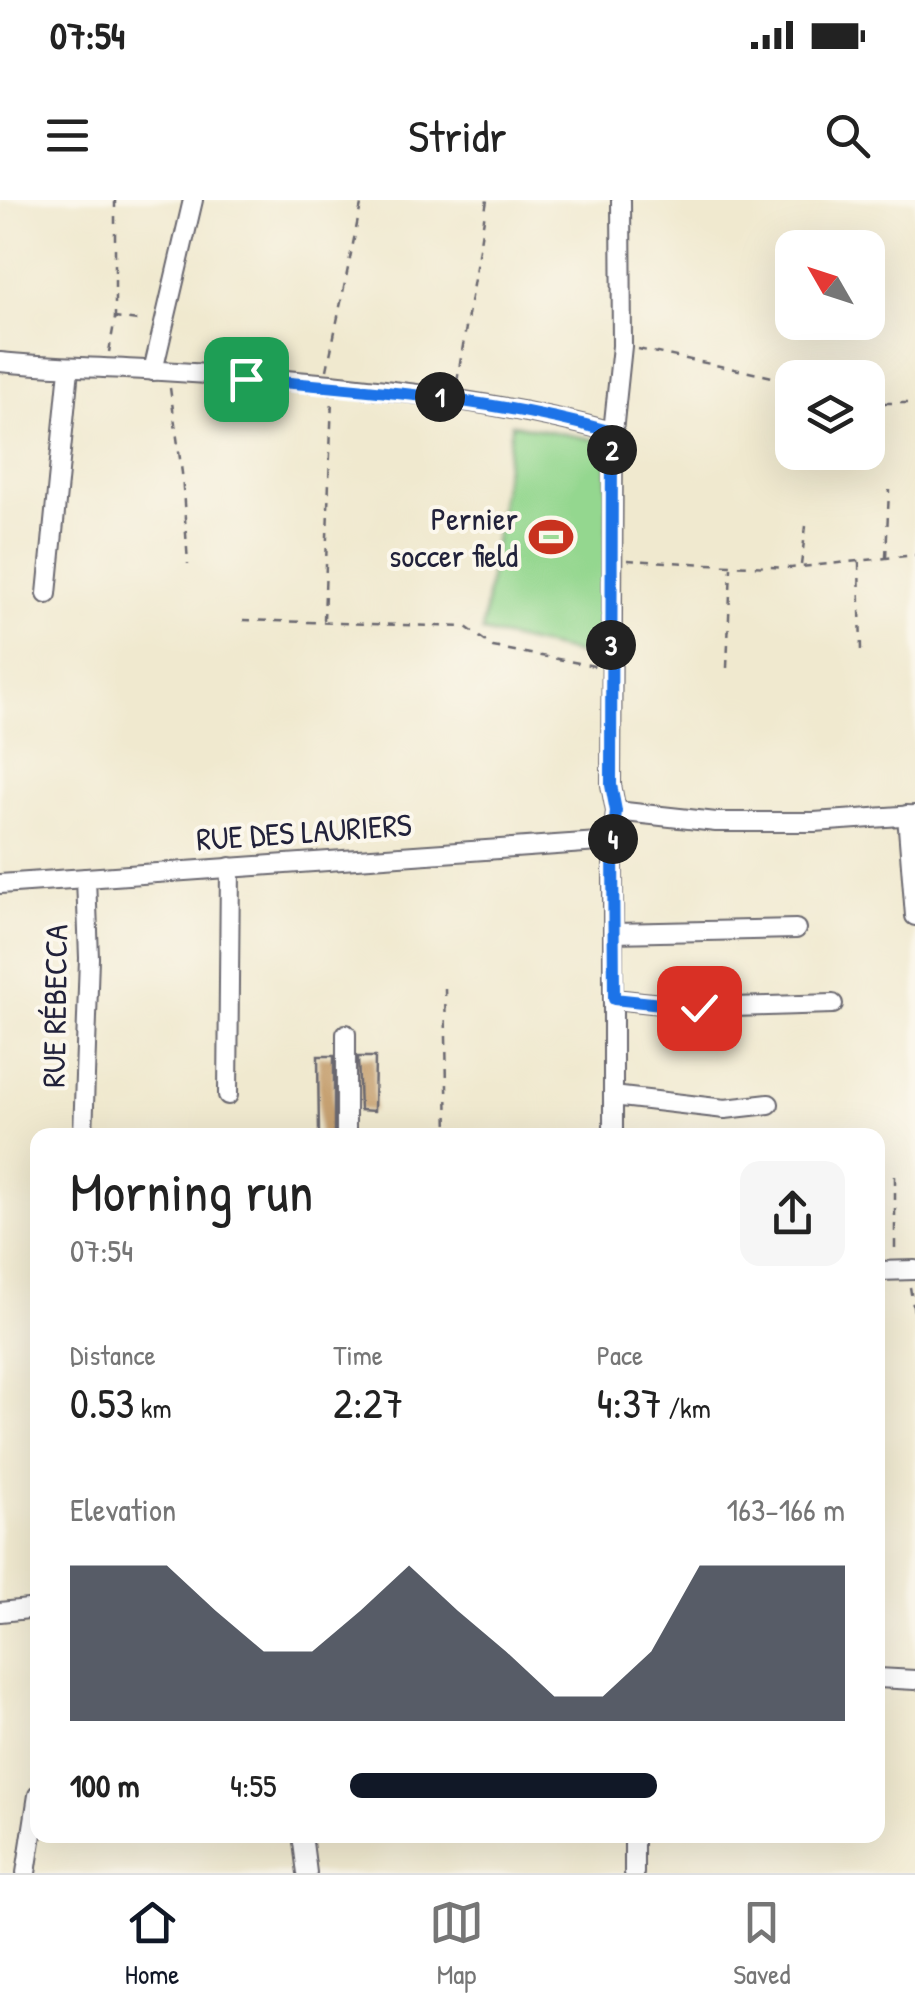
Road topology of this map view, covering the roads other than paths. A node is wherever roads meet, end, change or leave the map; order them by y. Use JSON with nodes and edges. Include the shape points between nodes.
{"nodes":[{"id":1,"x":193,"y":200,"type":"edge"},
{"id":2,"x":621,"y":200,"type":"edge"},
{"id":3,"x":0,"y":362,"type":"edge"},
{"id":4,"x":69,"y":369,"type":"junction"},
{"id":5,"x":161,"y":371,"type":"junction"},
{"id":6,"x":612,"y":432,"type":"junction"},
{"id":7,"x":48,"y":594,"type":"dead end"},
{"id":8,"x":616,"y":811,"type":"junction"},
{"id":9,"x":911,"y":815,"type":"edge"},
{"id":10,"x":613,"y":840,"type":"junction"},
{"id":11,"x":914,"y":860,"type":"edge"},
{"id":12,"x":230,"y":867,"type":"junction"},
{"id":13,"x":86,"y":878,"type":"junction"},
{"id":14,"x":0,"y":884,"type":"edge"},
{"id":15,"x":915,"y":916,"type":"edge"},
{"id":16,"x":796,"y":929,"type":"dead end"},
{"id":17,"x":614,"y":933,"type":"junction"},
{"id":18,"x":614,"y":999,"type":"junction"},
{"id":19,"x":833,"y":1004,"type":"dead end"},
{"id":20,"x":346,"y":1034,"type":"dead end"},
{"id":21,"x":228,"y":1094,"type":"dead end"},
{"id":22,"x":613,"y":1096,"type":"junction"},
{"id":23,"x":769,"y":1104,"type":"dead end"},
{"id":24,"x":82,"y":1128,"type":"edge"},
{"id":25,"x":346,"y":1128,"type":"edge"},
{"id":26,"x":613,"y":1128,"type":"edge"},
{"id":27,"x":30,"y":1609,"type":"edge"},
{"id":28,"x":0,"y":1612,"type":"edge"},
{"id":29,"x":885,"y":1678,"type":"edge"},
{"id":30,"x":915,"y":1680,"type":"edge"},
{"id":31,"x":31,"y":1843,"type":"edge"},
{"id":32,"x":303,"y":1843,"type":"edge"},
{"id":33,"x":634,"y":1843,"type":"edge"},
{"id":34,"x":26,"y":1873,"type":"edge"},
{"id":35,"x":306,"y":1873,"type":"edge"},
{"id":36,"x":634,"y":1873,"type":"edge"}],
"edges":[{"from":1,"to":5,"type":"street"},
{"from":2,"to":6,"type":"street","via":[[622,346]]},
{"from":3,"to":4,"type":"street"},
{"from":4,"to":5,"type":"street"},
{"from":4,"to":7,"type":"street"},
{"from":5,"to":6,"type":"street","via":[[455,399]]},
{"from":6,"to":8,"type":"street"},
{"from":8,"to":9,"type":"street","via":[[716,822]]},
{"from":8,"to":10,"type":"street"},
{"from":9,"to":11,"type":"street"},
{"from":10,"to":12,"type":"street","name":"RUE DES LAURIERS"},
{"from":10,"to":17,"type":"street"},
{"from":11,"to":15,"type":"street"},
{"from":12,"to":13,"type":"street","name":"RUE DES LAURIERS"},
{"from":12,"to":21,"type":"street"},
{"from":13,"to":14,"type":"street","name":"RUE DES LAURIERS"},
{"from":13,"to":24,"type":"street","name":"RUE RÉBECCA"},
{"from":16,"to":17,"type":"street"},
{"from":17,"to":18,"type":"street"},
{"from":18,"to":19,"type":"street","via":[[699,1008]]},
{"from":18,"to":22,"type":"street"},
{"from":20,"to":25,"type":"street"},
{"from":22,"to":23,"type":"street","via":[[725,1109]]},
{"from":22,"to":26,"type":"street"},
{"from":27,"to":28,"type":"street"},
{"from":29,"to":30,"type":"street"},
{"from":31,"to":34,"type":"street"},
{"from":32,"to":35,"type":"street"},
{"from":33,"to":36,"type":"street"}]}
